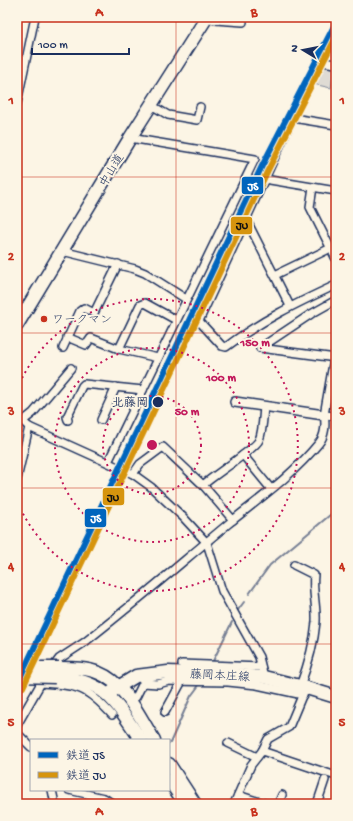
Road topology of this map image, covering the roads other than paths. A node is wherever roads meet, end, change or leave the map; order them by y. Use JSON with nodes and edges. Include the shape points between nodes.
{"nodes":[{"id":1,"x":35,"y":17,"type":"edge"},
{"id":2,"x":206,"y":17,"type":"edge"},
{"id":3,"x":243,"y":22,"type":"dead end"},
{"id":4,"x":336,"y":35,"type":"edge"},
{"id":5,"x":321,"y":62,"type":"junction"},
{"id":6,"x":336,"y":64,"type":"edge"},
{"id":7,"x":17,"y":103,"type":"edge"},
{"id":8,"x":151,"y":105,"type":"junction"},
{"id":9,"x":200,"y":107,"type":"dead end"},
{"id":10,"x":293,"y":118,"type":"junction"},
{"id":11,"x":336,"y":125,"type":"edge"},
{"id":12,"x":130,"y":138,"type":"junction"},
{"id":13,"x":264,"y":179,"type":"junction"},
{"id":14,"x":313,"y":187,"type":"junction"},
{"id":15,"x":336,"y":191,"type":"edge"},
{"id":16,"x":246,"y":219,"type":"junction"},
{"id":17,"x":331,"y":248,"type":"junction"},
{"id":18,"x":62,"y":251,"type":"junction"},
{"id":19,"x":336,"y":259,"type":"edge"},
{"id":20,"x":118,"y":264,"type":"junction"},
{"id":21,"x":275,"y":275,"type":"junction"},
{"id":22,"x":336,"y":285,"type":"edge"},
{"id":23,"x":186,"y":299,"type":"junction"},
{"id":24,"x":336,"y":300,"type":"edge"},
{"id":25,"x":290,"y":306,"type":"junction"},
{"id":26,"x":176,"y":320,"type":"junction"},
{"id":27,"x":17,"y":324,"type":"edge"},
{"id":28,"x":67,"y":337,"type":"junction"},
{"id":29,"x":63,"y":348,"type":"dead end"},
{"id":30,"x":120,"y":349,"type":"junction"},
{"id":31,"x":158,"y":358,"type":"junction"},
{"id":32,"x":335,"y":358,"type":"edge"},
{"id":33,"x":72,"y":368,"type":"dead end"},
{"id":34,"x":116,"y":387,"type":"junction"},
{"id":35,"x":143,"y":390,"type":"junction"},
{"id":36,"x":235,"y":402,"type":"dead end"},
{"id":37,"x":264,"y":406,"type":"junction"},
{"id":38,"x":324,"y":415,"type":"junction"},
{"id":39,"x":336,"y":416,"type":"edge"},
{"id":40,"x":20,"y":418,"type":"edge"},
{"id":41,"x":68,"y":420,"type":"dead end"},
{"id":42,"x":101,"y":420,"type":"dead end"},
{"id":43,"x":29,"y":427,"type":"junction"},
{"id":44,"x":243,"y":455,"type":"junction"},
{"id":45,"x":108,"y":462,"type":"junction"},
{"id":46,"x":133,"y":474,"type":"junction"},
{"id":47,"x":17,"y":479,"type":"edge"},
{"id":48,"x":203,"y":485,"type":"junction"},
{"id":49,"x":272,"y":489,"type":"junction"},
{"id":50,"x":233,"y":520,"type":"junction"},
{"id":51,"x":207,"y":543,"type":"junction"},
{"id":52,"x":294,"y":565,"type":"dead end"},
{"id":53,"x":182,"y":664,"type":"dead end"},
{"id":54,"x":17,"y":668,"type":"edge"},
{"id":55,"x":57,"y":672,"type":"junction"},
{"id":56,"x":263,"y":672,"type":"junction"},
{"id":57,"x":17,"y":676,"type":"edge"},
{"id":58,"x":182,"y":681,"type":"junction"},
{"id":59,"x":41,"y":683,"type":"junction"},
{"id":60,"x":118,"y":686,"type":"junction"},
{"id":61,"x":303,"y":689,"type":"junction"},
{"id":62,"x":108,"y":695,"type":"junction"},
{"id":63,"x":136,"y":697,"type":"dead end"},
{"id":64,"x":336,"y":697,"type":"edge"},
{"id":65,"x":165,"y":712,"type":"dead end"},
{"id":66,"x":112,"y":714,"type":"dead end"},
{"id":67,"x":17,"y":725,"type":"edge"},
{"id":68,"x":17,"y":733,"type":"edge"},
{"id":69,"x":140,"y":739,"type":"edge"},
{"id":70,"x":153,"y":739,"type":"edge"},
{"id":71,"x":228,"y":743,"type":"dead end"},
{"id":72,"x":30,"y":746,"type":"edge"},
{"id":73,"x":259,"y":754,"type":"junction"},
{"id":74,"x":170,"y":766,"type":"edge"},
{"id":75,"x":336,"y":776,"type":"edge"},
{"id":76,"x":325,"y":780,"type":"dead end"},
{"id":77,"x":170,"y":782,"type":"edge"},
{"id":78,"x":52,"y":791,"type":"edge"},
{"id":79,"x":73,"y":791,"type":"edge"},
{"id":80,"x":238,"y":795,"type":"junction"},
{"id":81,"x":282,"y":795,"type":"dead end"},
{"id":82,"x":55,"y":804,"type":"edge"},
{"id":83,"x":113,"y":804,"type":"edge"},
{"id":84,"x":185,"y":804,"type":"edge"},
{"id":85,"x":195,"y":804,"type":"edge"},
{"id":86,"x":234,"y":804,"type":"edge"},
{"id":87,"x":266,"y":804,"type":"edge"},
{"id":88,"x":278,"y":804,"type":"edge"},
{"id":89,"x":318,"y":804,"type":"edge"}],
"edges":[{"from":1,"to":7,"type":"street"},
{"from":2,"to":3,"type":"street"},
{"from":2,"to":8,"type":"main road","name":"中山道"},
{"from":4,"to":5,"type":"street"},
{"from":5,"to":6,"type":"street"},
{"from":5,"to":10,"type":"street"},
{"from":8,"to":9,"type":"street","via":[[168,115],[197,120]]},
{"from":8,"to":12,"type":"main road","name":"中山道"},
{"from":10,"to":11,"type":"street"},
{"from":10,"to":13,"type":"street"},
{"from":12,"to":18,"type":"main road","name":"中山道"},
{"from":12,"to":23,"type":"street","via":[[255,159]]},
{"from":13,"to":14,"type":"street"},
{"from":13,"to":16,"type":"street"},
{"from":14,"to":15,"type":"street"},
{"from":14,"to":17,"type":"street","via":[[310,207]]},
{"from":16,"to":21,"type":"street"},
{"from":16,"to":25,"type":"street","via":[[199,321],[222,346],[226,347]]},
{"from":17,"to":19,"type":"street"},
{"from":17,"to":21,"type":"street"},
{"from":18,"to":20,"type":"street"},
{"from":18,"to":27,"type":"main road","name":"中山道"},
{"from":20,"to":23,"type":"street","via":[[145,273]]},
{"from":20,"to":28,"type":"street","via":[[94,313],[84,308],[80,311]]},
{"from":21,"to":25,"type":"street"},
{"from":22,"to":25,"type":"street"},
{"from":23,"to":26,"type":"street"},
{"from":24,"to":32,"type":"street","via":[[260,348]]},
{"from":26,"to":30,"type":"street","via":[[145,303],[140,305]]},
{"from":26,"to":31,"type":"street"},
{"from":28,"to":29,"type":"street"},
{"from":28,"to":30,"type":"street","via":[[86,346],[91,338]]},
{"from":30,"to":31,"type":"street"},
{"from":31,"to":35,"type":"street"},
{"from":32,"to":38,"type":"street"},
{"from":33,"to":40,"type":"street","via":[[33,413]]},
{"from":34,"to":35,"type":"street"},
{"from":34,"to":41,"type":"street","via":[[84,384],[67,417]]},
{"from":34,"to":42,"type":"street"},
{"from":35,"to":45,"type":"street"},
{"from":36,"to":37,"type":"street"},
{"from":37,"to":38,"type":"street"},
{"from":37,"to":44,"type":"street","via":[[259,440]]},
{"from":38,"to":39,"type":"street"},
{"from":38,"to":49,"type":"street","via":[[326,422],[320,442]]},
{"from":40,"to":43,"type":"street"},
{"from":43,"to":45,"type":"street"},
{"from":43,"to":47,"type":"street"},
{"from":44,"to":48,"type":"street"},
{"from":44,"to":49,"type":"street"},
{"from":45,"to":46,"type":"street"},
{"from":46,"to":48,"type":"street","via":[[140,464],[163,447]]},
{"from":46,"to":51,"type":"street","via":[[184,517]]},
{"from":48,"to":50,"type":"street"},
{"from":49,"to":50,"type":"street"},
{"from":50,"to":51,"type":"street"},
{"from":51,"to":56,"type":"street","via":[[222,591],[259,657]]},
{"from":51,"to":59,"type":"street","via":[[85,642],[64,655]]},
{"from":52,"to":61,"type":"street","via":[[314,575],[316,621]]},
{"from":53,"to":56,"type":"street"},
{"from":54,"to":55,"type":"main road","bridge":true},
{"from":55,"to":57,"type":"main road","bridge":true},
{"from":55,"to":60,"type":"main road","via":[[91,670]]},
{"from":55,"to":62,"type":"main road","via":[[88,682],[101,688]]},
{"from":56,"to":60,"type":"main road","name":"藤岡本庄線","via":[[146,674],[136,676]]},
{"from":56,"to":61,"type":"main road","name":"藤岡本庄線"},
{"from":58,"to":61,"type":"street"},
{"from":58,"to":63,"type":"street","via":[[143,683]]},
{"from":58,"to":65,"type":"street"},
{"from":59,"to":66,"type":"street","via":[[81,688],[96,697]]},
{"from":59,"to":67,"type":"street"},
{"from":60,"to":62,"type":"main road","name":"藤岡本庄線"},
{"from":60,"to":70,"type":"main road"},
{"from":61,"to":64,"type":"main road","name":"藤岡本庄線"},
{"from":61,"to":73,"type":"street","via":[[289,727],[268,739]]},
{"from":62,"to":69,"type":"main road"},
{"from":68,"to":72,"type":"street"},
{"from":71,"to":73,"type":"street"},
{"from":73,"to":75,"type":"street"},
{"from":73,"to":80,"type":"street","via":[[251,765]]},
{"from":74,"to":85,"type":"main road"},
{"from":76,"to":89,"type":"street"},
{"from":77,"to":84,"type":"main road"},
{"from":78,"to":82,"type":"street"},
{"from":79,"to":83,"type":"street","via":[[104,798]]},
{"from":80,"to":86,"type":"street"},
{"from":80,"to":87,"type":"street"},
{"from":81,"to":88,"type":"street"}]}
